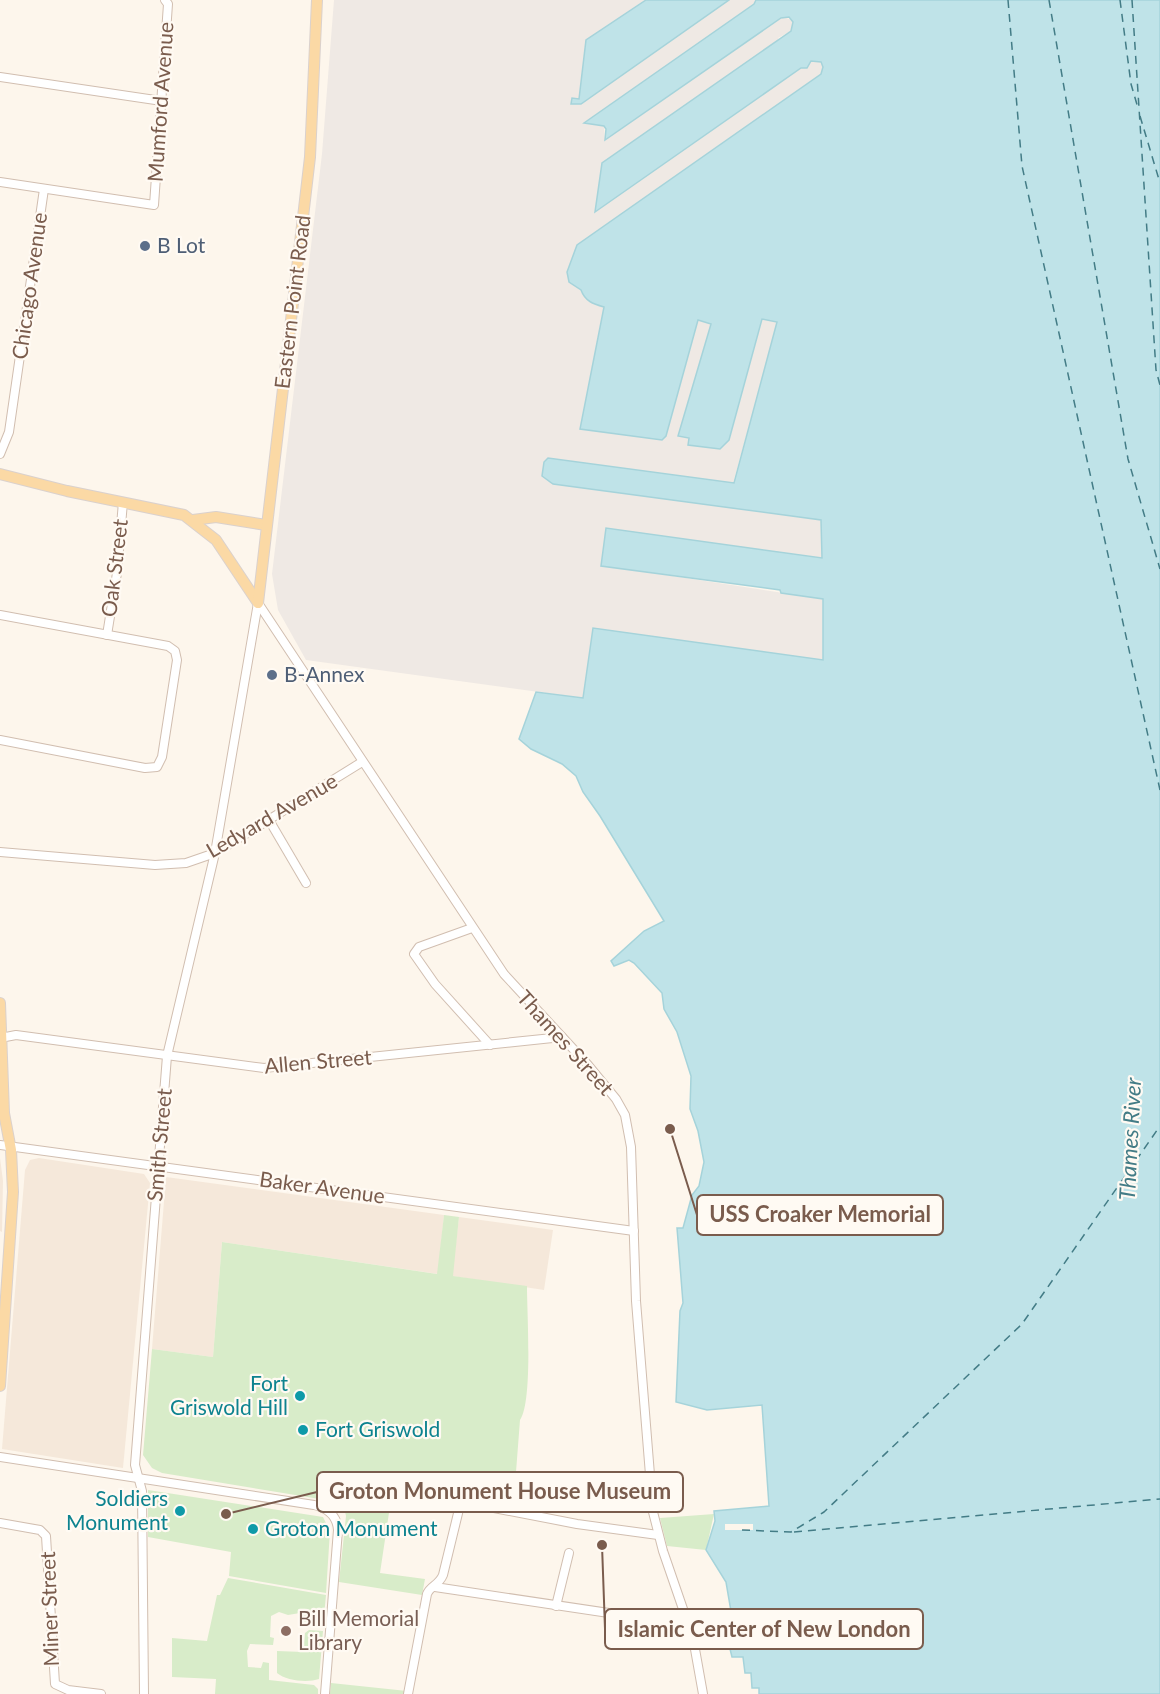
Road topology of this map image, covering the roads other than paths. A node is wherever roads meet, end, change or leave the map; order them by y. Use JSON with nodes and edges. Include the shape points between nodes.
{"nodes":[{"id":1,"x":165,"y":0,"type":"edge"},
{"id":2,"x":317,"y":0,"type":"edge"},
{"id":3,"x":0,"y":77,"type":"edge"},
{"id":4,"x":162,"y":101,"type":"junction"},
{"id":5,"x":0,"y":182,"type":"edge"},
{"id":6,"x":44,"y":189,"type":"junction"},
{"id":7,"x":0,"y":454,"type":"edge"},
{"id":8,"x":0,"y":474,"type":"edge"},
{"id":9,"x":123,"y":502,"type":"junction"},
{"id":10,"x":193,"y":520,"type":"junction"},
{"id":11,"x":266,"y":525,"type":"junction"},
{"id":12,"x":258,"y":603,"type":"junction"},
{"id":13,"x":0,"y":615,"type":"edge"},
{"id":14,"x":107,"y":635,"type":"junction"},
{"id":15,"x":0,"y":740,"type":"edge"},
{"id":16,"x":362,"y":762,"type":"junction"},
{"id":17,"x":269,"y":820,"type":"junction"},
{"id":18,"x":0,"y":852,"type":"edge"},
{"id":19,"x":215,"y":853,"type":"junction"},
{"id":20,"x":306,"y":883,"type":"dead end"},
{"id":21,"x":472,"y":928,"type":"junction"},
{"id":22,"x":0,"y":1003,"type":"edge"},
{"id":23,"x":1,"y":1037,"type":"edge"},
{"id":24,"x":562,"y":1037,"type":"junction"},
{"id":25,"x":490,"y":1045,"type":"junction"},
{"id":26,"x":167,"y":1056,"type":"junction"},
{"id":27,"x":5,"y":1145,"type":"edge"},
{"id":28,"x":158,"y":1166,"type":"junction"},
{"id":29,"x":634,"y":1231,"type":"junction"},
{"id":30,"x":0,"y":1240,"type":"edge"},
{"id":31,"x":12,"y":1241,"type":"junction"},
{"id":32,"x":2,"y":1347,"type":"edge"},
{"id":33,"x":0,"y":1386,"type":"edge"},
{"id":34,"x":0,"y":1457,"type":"edge"},
{"id":35,"x":139,"y":1478,"type":"junction"},
{"id":36,"x":432,"y":1496,"type":"dead end"},
{"id":37,"x":461,"y":1501,"type":"junction"},
{"id":38,"x":0,"y":1523,"type":"edge"},
{"id":39,"x":658,"y":1535,"type":"junction"},
{"id":40,"x":570,"y":1553,"type":"dead end"},
{"id":41,"x":435,"y":1587,"type":"junction"},
{"id":42,"x":556,"y":1606,"type":"junction"},
{"id":43,"x":689,"y":1625,"type":"junction"},
{"id":44,"x":101,"y":1694,"type":"edge"},
{"id":45,"x":144,"y":1694,"type":"edge"},
{"id":46,"x":325,"y":1694,"type":"edge"},
{"id":47,"x":408,"y":1694,"type":"edge"},
{"id":48,"x":703,"y":1694,"type":"edge"}],
"edges":[{"from":1,"to":4,"type":"street","name":"Mumford Avenue","via":[[168,4]]},
{"from":2,"to":11,"type":"main road","name":"Eastern Point Road","via":[[310,157]]},
{"from":3,"to":4,"type":"street"},
{"from":4,"to":6,"type":"street","name":"Mumford Avenue","via":[[154,206]]},
{"from":5,"to":6,"type":"street"},
{"from":6,"to":7,"type":"street","name":"Chicago Avenue","via":[[9,432]]},
{"from":8,"to":9,"type":"main road"},
{"from":9,"to":10,"type":"main road","via":[[170,510]]},
{"from":9,"to":14,"type":"street","name":"Oak Street"},
{"from":10,"to":11,"type":"main road","via":[[216,517]]},
{"from":10,"to":12,"type":"main road","via":[[216,540]]},
{"from":11,"to":12,"type":"main road","name":"Eastern Point Road"},
{"from":12,"to":16,"type":"street","name":"Thames Street"},
{"from":12,"to":19,"type":"street","name":"Smith Street"},
{"from":13,"to":14,"type":"street"},
{"from":14,"to":15,"type":"street","via":[[168,646],[175,651],[177,660],[162,757],[157,767],[145,768]]},
{"from":16,"to":17,"type":"street","name":"Ledyard Avenue"},
{"from":16,"to":21,"type":"street","name":"Thames Street"},
{"from":17,"to":19,"type":"street","name":"Ledyard Avenue"},
{"from":17,"to":20,"type":"street"},
{"from":18,"to":19,"type":"street","name":"Ledyard Avenue","via":[[172,866]]},
{"from":19,"to":26,"type":"street","name":"Smith Street"},
{"from":21,"to":24,"type":"street","name":"Thames Street","via":[[510,982]]},
{"from":21,"to":25,"type":"street","via":[[419,947],[414,954],[435,984]]},
{"from":22,"to":23,"type":"main road"},
{"from":23,"to":26,"type":"street","name":"Allen Street","via":[[16,1035]]},
{"from":23,"to":27,"type":"main road"},
{"from":24,"to":25,"type":"street","name":"Allen Street"},
{"from":24,"to":29,"type":"street","name":"Thames Street","via":[[608,1088],[625,1115],[631,1147]]},
{"from":25,"to":26,"type":"street","name":"Allen Street","via":[[276,1068]]},
{"from":26,"to":28,"type":"street","name":"Smith Street"},
{"from":27,"to":28,"type":"street","name":"Baker Avenue"},
{"from":27,"to":31,"type":"main road","via":[[13,1167]]},
{"from":28,"to":29,"type":"street","name":"Baker Avenue"},
{"from":28,"to":35,"type":"street","name":"Smith Street","via":[[135,1465]]},
{"from":29,"to":39,"type":"street","name":"Thames Street","via":[[652,1512]]},
{"from":30,"to":31,"type":"street"},
{"from":31,"to":32,"type":"main road"},
{"from":32,"to":33,"type":"main road"},
{"from":34,"to":35,"type":"street"},
{"from":35,"to":45,"type":"street","name":"Smith Street"},
{"from":35,"to":46,"type":"street","via":[[314,1505],[330,1512],[338,1530]]},
{"from":36,"to":37,"type":"street"},
{"from":37,"to":39,"type":"street"},
{"from":37,"to":41,"type":"street","via":[[443,1575]]},
{"from":38,"to":44,"type":"street","name":"Miner Street","via":[[40,1530],[46,1536],[55,1684],[68,1690]]},
{"from":39,"to":43,"type":"street","name":"Thames Street"},
{"from":40,"to":42,"type":"street"},
{"from":41,"to":42,"type":"street"},
{"from":41,"to":47,"type":"street","via":[[427,1594]]},
{"from":42,"to":43,"type":"street"},
{"from":43,"to":48,"type":"street","name":"Thames Street","via":[[699,1659]]}]}
